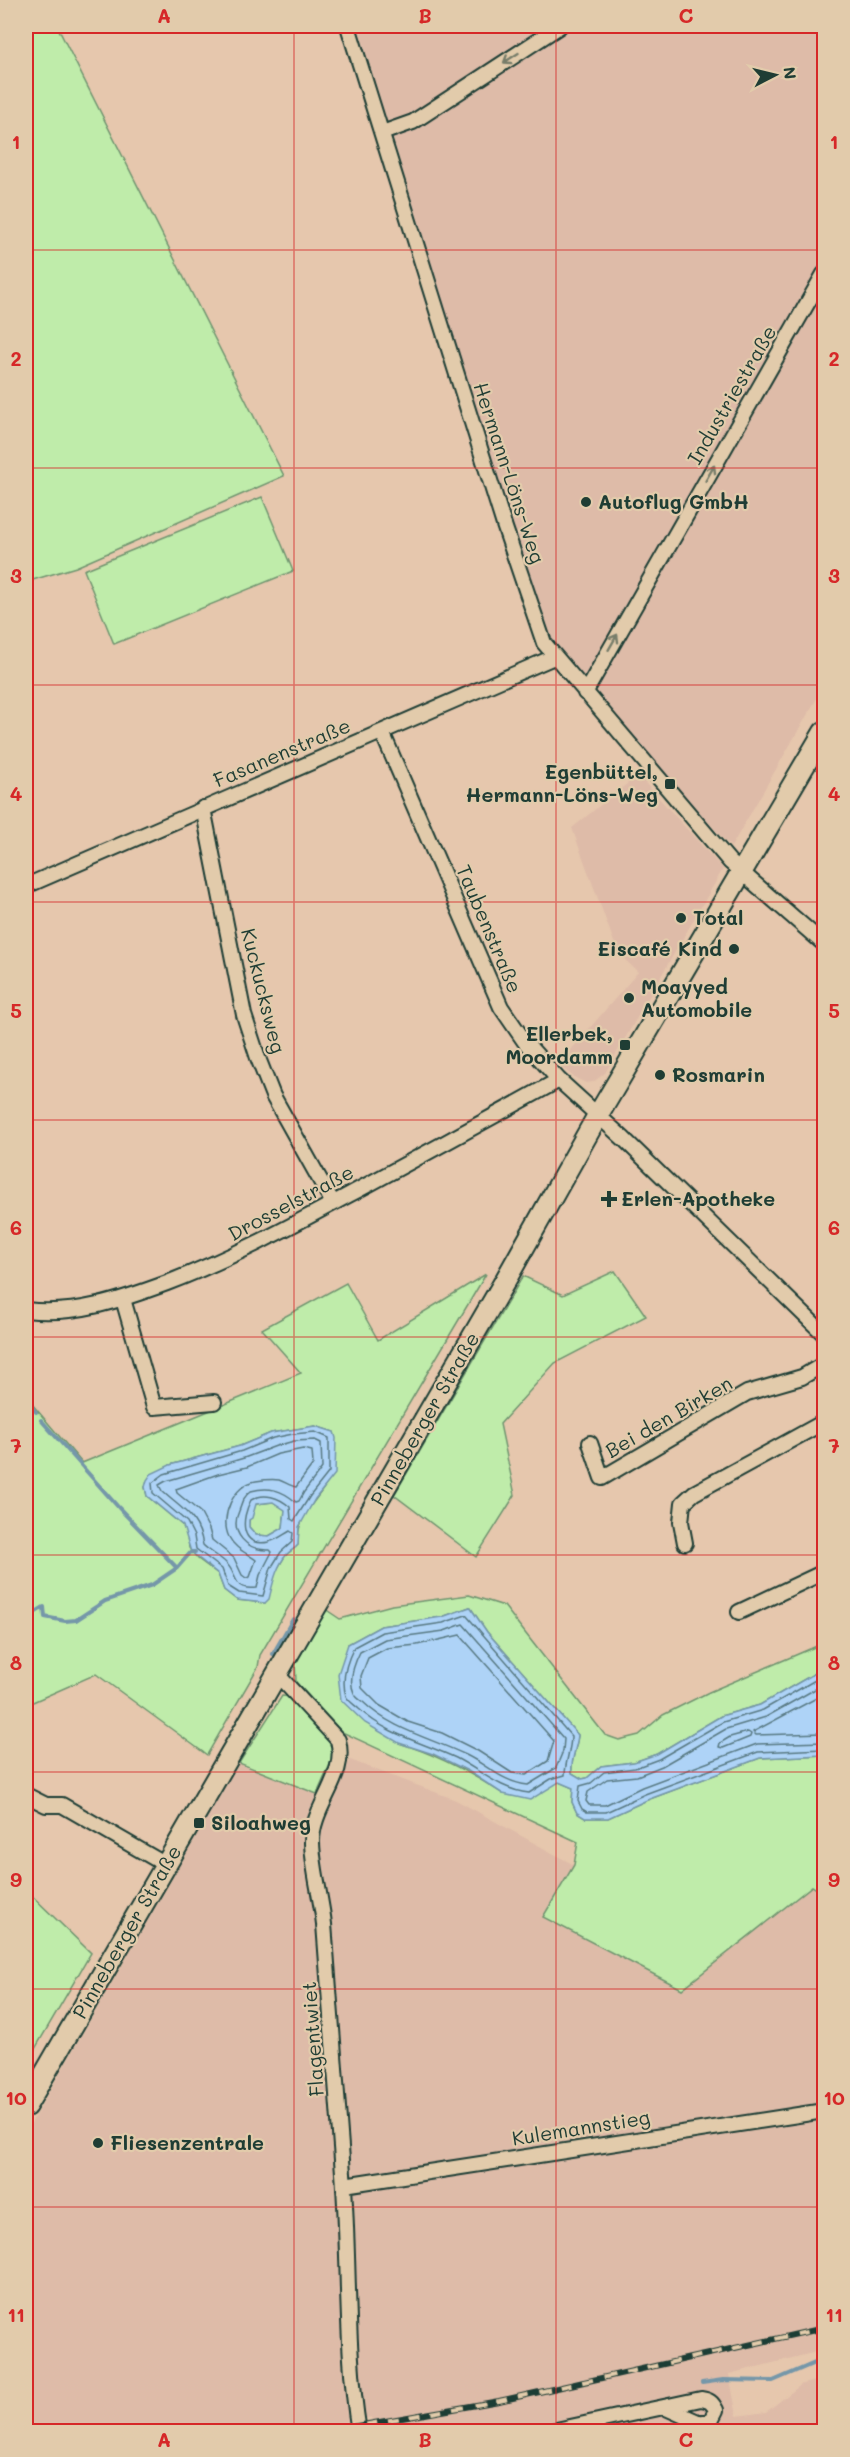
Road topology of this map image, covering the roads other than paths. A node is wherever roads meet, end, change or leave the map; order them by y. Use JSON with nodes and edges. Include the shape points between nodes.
{"nodes":[{"id":1,"x":348,"y":26,"type":"edge"},
{"id":2,"x":560,"y":26,"type":"edge"},
{"id":3,"x":382,"y":133,"type":"junction"},
{"id":4,"x":825,"y":274,"type":"edge"},
{"id":5,"x":554,"y":657,"type":"junction"},
{"id":6,"x":585,"y":693,"type":"junction"},
{"id":7,"x":382,"y":732,"type":"junction"},
{"id":8,"x":825,"y":732,"type":"edge"},
{"id":9,"x":203,"y":808,"type":"junction"},
{"id":10,"x":741,"y":872,"type":"junction"},
{"id":11,"x":26,"y":886,"type":"edge"},
{"id":12,"x":825,"y":944,"type":"edge"},
{"id":13,"x":559,"y":1080,"type":"junction"},
{"id":14,"x":597,"y":1117,"type":"junction"},
{"id":15,"x":333,"y":1203,"type":"junction"},
{"id":16,"x":123,"y":1299,"type":"junction"},
{"id":17,"x":26,"y":1311,"type":"edge"},
{"id":18,"x":825,"y":1334,"type":"edge"},
{"id":19,"x":825,"y":1364,"type":"edge"},
{"id":20,"x":214,"y":1402,"type":"dead end"},
{"id":21,"x":825,"y":1422,"type":"edge"},
{"id":22,"x":590,"y":1443,"type":"dead end"},
{"id":23,"x":686,"y":1543,"type":"dead end"},
{"id":24,"x":825,"y":1572,"type":"edge"},
{"id":25,"x":739,"y":1612,"type":"dead end"},
{"id":26,"x":275,"y":1677,"type":"junction"},
{"id":27,"x":26,"y":1795,"type":"edge"},
{"id":28,"x":166,"y":1865,"type":"junction"},
{"id":29,"x":26,"y":2106,"type":"edge"},
{"id":30,"x":825,"y":2111,"type":"edge"},
{"id":31,"x":344,"y":2185,"type":"junction"},
{"id":32,"x":663,"y":2407,"type":"dead end"},
{"id":33,"x":359,"y":2432,"type":"edge"},
{"id":34,"x":547,"y":2432,"type":"edge"}],
"edges":[{"from":1,"to":3,"type":"street","name":"Hermann-Löns-Weg"},
{"from":2,"to":3,"type":"street","one_way":true,"via":[[413,122]]},
{"from":3,"to":5,"type":"street","name":"Hermann-Löns-Weg","via":[[504,525],[544,643]]},
{"from":6,"to":4,"type":"street","name":"Industriestraße","one_way":true},
{"from":5,"to":6,"type":"street","name":"Hermann-Löns-Weg"},
{"from":5,"to":7,"type":"street","name":"Fasanenstraße"},
{"from":6,"to":10,"type":"street","name":"Hermann-Löns-Weg"},
{"from":7,"to":9,"type":"street","name":"Fasanenstraße"},
{"from":7,"to":13,"type":"street","name":"Taubenstraße","via":[[501,1007]]},
{"from":8,"to":10,"type":"main road","name":"Pinneberger Straße"},
{"from":9,"to":11,"type":"street","name":"Fasanenstraße"},
{"from":9,"to":15,"type":"street","name":"Kuckucksweg","via":[[244,1015],[258,1058],[273,1096]]},
{"from":10,"to":12,"type":"street","name":"Hermann-Löns-Weg"},
{"from":10,"to":14,"type":"main road","name":"Pinneberger Straße"},
{"from":13,"to":14,"type":"street","name":"Taubenstraße"},
{"from":13,"to":15,"type":"street","name":"Drosselstraße"},
{"from":14,"to":18,"type":"street","name":"Taubenstraße"},
{"from":14,"to":26,"type":"main road","name":"Pinneberger Straße"},
{"from":15,"to":16,"type":"street","name":"Drosselstraße","via":[[214,1265]]},
{"from":16,"to":17,"type":"street","name":"Drosselstraße","via":[[84,1309]]},
{"from":16,"to":20,"type":"street","via":[[154,1407]]},
{"from":19,"to":22,"type":"street","name":"Bei den Birken","via":[[802,1377],[747,1393],[602,1478]]},
{"from":21,"to":23,"type":"street","via":[[694,1493],[683,1503],[681,1522]]},
{"from":24,"to":25,"type":"street"},
{"from":26,"to":28,"type":"main road","name":"Pinneberger Straße"},
{"from":26,"to":31,"type":"street","name":"Flagentwiet","via":[[338,1740],[341,1751],[312,1840],[323,1921]]},
{"from":27,"to":28,"type":"street","via":[[46,1805],[62,1805]]},
{"from":28,"to":29,"type":"main road","name":"Pinneberger Straße"},
{"from":30,"to":31,"type":"street","name":"Kulemannstieg"},
{"from":31,"to":33,"type":"street","name":"Flagentwiet"},
{"from":32,"to":34,"type":"street"}]}
